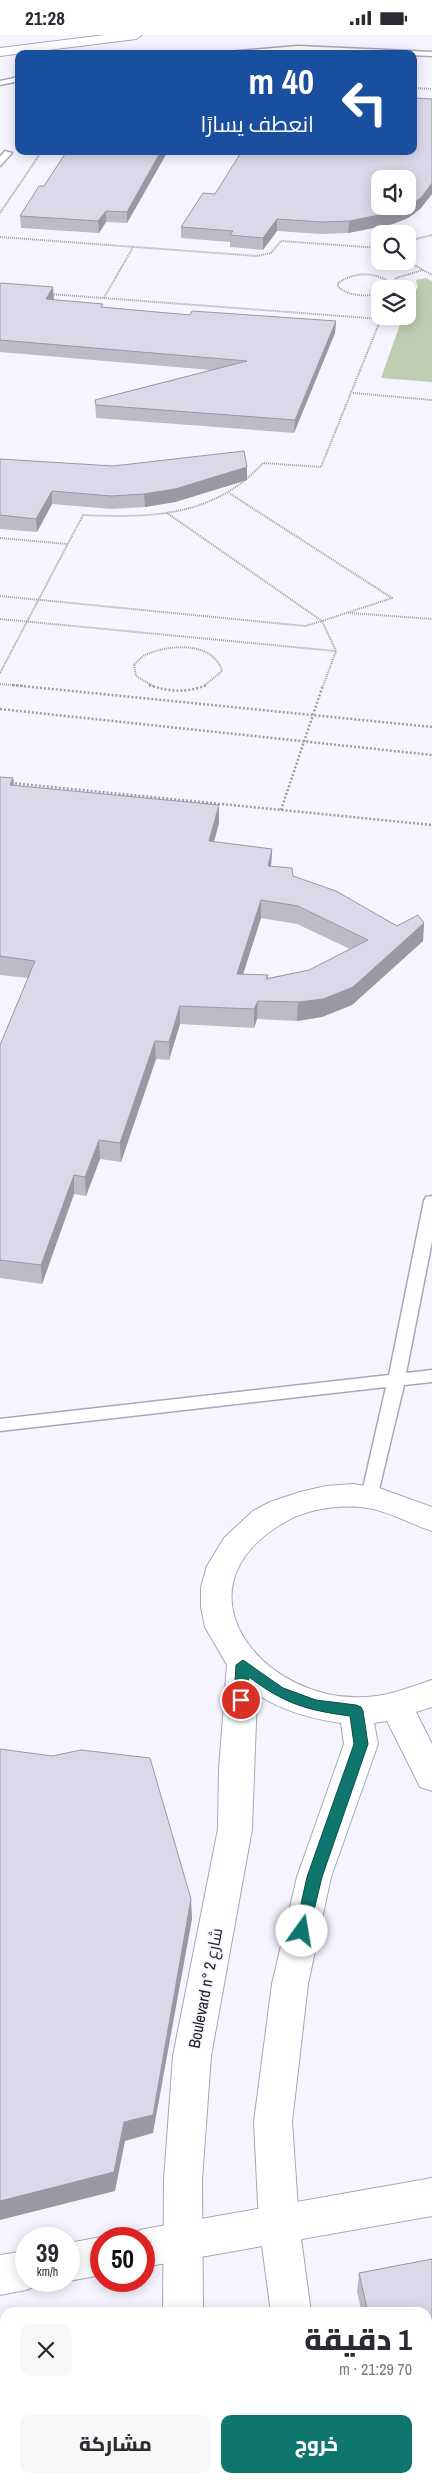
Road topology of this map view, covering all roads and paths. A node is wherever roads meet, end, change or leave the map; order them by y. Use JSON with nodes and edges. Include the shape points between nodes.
{"nodes":[{"id":1,"x":54,"y":35,"type":"edge"},
{"id":2,"x":136,"y":35,"type":"edge"},
{"id":3,"x":0,"y":42,"type":"edge"},
{"id":4,"x":15,"y":50,"type":"edge"},
{"id":5,"x":16,"y":50,"type":"edge"},
{"id":6,"x":268,"y":50,"type":"edge"},
{"id":7,"x":343,"y":50,"type":"edge"},
{"id":8,"x":0,"y":52,"type":"edge"},
{"id":9,"x":417,"y":53,"type":"edge"},
{"id":10,"x":432,"y":54,"type":"edge"},
{"id":11,"x":15,"y":80,"type":"edge"},
{"id":12,"x":0,"y":83,"type":"edge"},
{"id":13,"x":417,"y":88,"type":"edge"},
{"id":14,"x":432,"y":89,"type":"edge"},
{"id":15,"x":0,"y":152,"type":"edge"},
{"id":16,"x":39,"y":155,"type":"edge"},
{"id":17,"x":0,"y":163,"type":"edge"},
{"id":18,"x":0,"y":213,"type":"edge"},
{"id":19,"x":432,"y":235,"type":"edge"},
{"id":20,"x":2,"y":237,"type":"edge"},
{"id":21,"x":416,"y":239,"type":"edge"},
{"id":22,"x":0,"y":242,"type":"edge"},
{"id":23,"x":133,"y":247,"type":"junction"},
{"id":24,"x":371,"y":247,"type":"edge"},
{"id":25,"x":416,"y":266,"type":"edge"},
{"id":26,"x":423,"y":270,"type":"junction"},
{"id":27,"x":432,"y":275,"type":"edge"},
{"id":28,"x":387,"y":280,"type":"edge"},
{"id":29,"x":395,"y":280,"type":"edge"},
{"id":30,"x":47,"y":293,"type":"edge"},
{"id":31,"x":371,"y":295,"type":"edge"},
{"id":32,"x":104,"y":298,"type":"junction"},
{"id":33,"x":371,"y":317,"type":"edge"},
{"id":34,"x":379,"y":325,"type":"edge"},
{"id":35,"x":352,"y":393,"type":"junction"},
{"id":36,"x":432,"y":399,"type":"edge"},
{"id":37,"x":229,"y":493,"type":"junction"},
{"id":38,"x":167,"y":513,"type":"junction"},
{"id":39,"x":0,"y":538,"type":"edge"},
{"id":40,"x":67,"y":545,"type":"junction"},
{"id":41,"x":0,"y":596,"type":"edge"},
{"id":42,"x":39,"y":600,"type":"junction"},
{"id":43,"x":349,"y":613,"type":"junction"},
{"id":44,"x":0,"y":619,"type":"edge"},
{"id":45,"x":432,"y":619,"type":"edge"},
{"id":46,"x":322,"y":621,"type":"junction"},
{"id":47,"x":27,"y":622,"type":"junction"},
{"id":48,"x":186,"y":647,"type":"joint"},
{"id":49,"x":336,"y":651,"type":"junction"},
{"id":50,"x":0,"y":673,"type":"edge"},
{"id":51,"x":0,"y":684,"type":"edge"},
{"id":52,"x":0,"y":709,"type":"edge"},
{"id":53,"x":313,"y":715,"type":"junction"},
{"id":54,"x":432,"y":727,"type":"edge"},
{"id":55,"x":303,"y":741,"type":"junction"},
{"id":56,"x":432,"y":755,"type":"edge"},
{"id":57,"x":10,"y":783,"type":"edge"},
{"id":58,"x":281,"y":810,"type":"junction"},
{"id":59,"x":432,"y":825,"type":"edge"},
{"id":60,"x":432,"y":1201,"type":"edge"},
{"id":61,"x":432,"y":1376,"type":"edge"},
{"id":62,"x":396,"y":1381,"type":"junction"},
{"id":63,"x":0,"y":1425,"type":"edge"},
{"id":64,"x":370,"y":1497,"type":"junction"},
{"id":65,"x":432,"y":1519,"type":"edge"},
{"id":66,"x":243,"y":1665,"type":"junction"},
{"id":67,"x":432,"y":1693,"type":"edge"},
{"id":68,"x":396,"y":1706,"type":"junction"},
{"id":69,"x":356,"y":1711,"type":"junction"},
{"id":70,"x":432,"y":1777,"type":"edge"},
{"id":71,"x":432,"y":2197,"type":"edge"},
{"id":72,"x":279,"y":2223,"type":"junction"},
{"id":73,"x":184,"y":2240,"type":"junction"},
{"id":74,"x":155,"y":2246,"type":"edge"},
{"id":75,"x":15,"y":2272,"type":"edge"},
{"id":76,"x":0,"y":2275,"type":"edge"},
{"id":77,"x":183,"y":2307,"type":"edge"},
{"id":78,"x":290,"y":2307,"type":"edge"}],
"edges":[{"from":1,"to":3,"type":"main road"},
{"from":2,"to":5,"type":"main road"},
{"from":4,"to":8,"type":"main road"},
{"from":6,"to":7,"type":"lane"},
{"from":9,"to":10,"type":"lane"},
{"from":11,"to":12,"type":"lane"},
{"from":13,"to":14,"type":"path"},
{"from":15,"to":17,"type":"lane","via":[[8,153]]},
{"from":16,"to":18,"type":"path"},
{"from":19,"to":21,"type":"path"},
{"from":20,"to":22,"type":"path"},
{"from":20,"to":23,"type":"path"},
{"from":23,"to":24,"type":"path","via":[[257,256],[271,253],[281,241]]},
{"from":23,"to":32,"type":"path"},
{"from":25,"to":26,"type":"path"},
{"from":26,"to":27,"type":"path"},
{"from":26,"to":29,"type":"path"},
{"from":28,"to":31,"type":"path","via":[[367,275],[350,277],[338,283],[338,287],[348,293]]},
{"from":30,"to":32,"type":"path"},
{"from":32,"to":33,"type":"path"},
{"from":34,"to":35,"type":"path"},
{"from":35,"to":36,"type":"path"},
{"from":35,"to":37,"type":"path","via":[[321,467],[263,463],[244,485]]},
{"from":37,"to":38,"type":"path","via":[[213,501]]},
{"from":37,"to":43,"type":"path","via":[[392,598]]},
{"from":38,"to":40,"type":"path","via":[[83,515]]},
{"from":38,"to":46,"type":"path"},
{"from":39,"to":40,"type":"path"},
{"from":40,"to":42,"type":"path"},
{"from":41,"to":42,"type":"path"},
{"from":42,"to":46,"type":"path","via":[[305,626]]},
{"from":42,"to":47,"type":"path"},
{"from":43,"to":45,"type":"path"},
{"from":43,"to":46,"type":"path"},
{"from":44,"to":47,"type":"path"},
{"from":46,"to":49,"type":"path"},
{"from":47,"to":49,"type":"path"},
{"from":47,"to":50,"type":"path"},
{"from":48,"to":48,"type":"path","via":[[164,648],[144,654],[136,661],[135,676],[142,683],[167,691],[198,689],[217,679],[222,671],[221,663],[204,651]]},
{"from":49,"to":53,"type":"path"},
{"from":51,"to":53,"type":"path"},
{"from":52,"to":55,"type":"path"},
{"from":53,"to":54,"type":"path"},
{"from":53,"to":55,"type":"path"},
{"from":55,"to":56,"type":"path"},
{"from":55,"to":58,"type":"path"},
{"from":57,"to":58,"type":"path"},
{"from":58,"to":59,"type":"path"},
{"from":60,"to":62,"type":"lane"},
{"from":61,"to":62,"type":"lane"},
{"from":62,"to":63,"type":"lane"},
{"from":62,"to":64,"type":"lane"},
{"from":64,"to":65,"type":"main road"},
{"from":64,"to":66,"type":"main road","via":[[325,1496],[283,1508],[248,1529],[224,1559],[215,1595],[221,1631]]},
{"from":66,"to":69,"type":"main road","via":[[278,1692],[316,1706]]},
{"from":66,"to":73,"type":"main road","name":"Boulevard n° شارع 2","via":[[235,1829],[192,2056],[183,2180]]},
{"from":67,"to":68,"type":"main road"},
{"from":68,"to":69,"type":"main road"},
{"from":68,"to":70,"type":"main road"},
{"from":69,"to":72,"type":"main road","via":[[361,1744],[314,1877],[290,1985],[273,2122]]},
{"from":71,"to":72,"type":"main road"},
{"from":72,"to":73,"type":"main road"},
{"from":72,"to":78,"type":"main road"},
{"from":73,"to":74,"type":"main road"},
{"from":73,"to":77,"type":"main road","name":"Boulevard n° شارع 2"},
{"from":75,"to":76,"type":"main road"}]}
